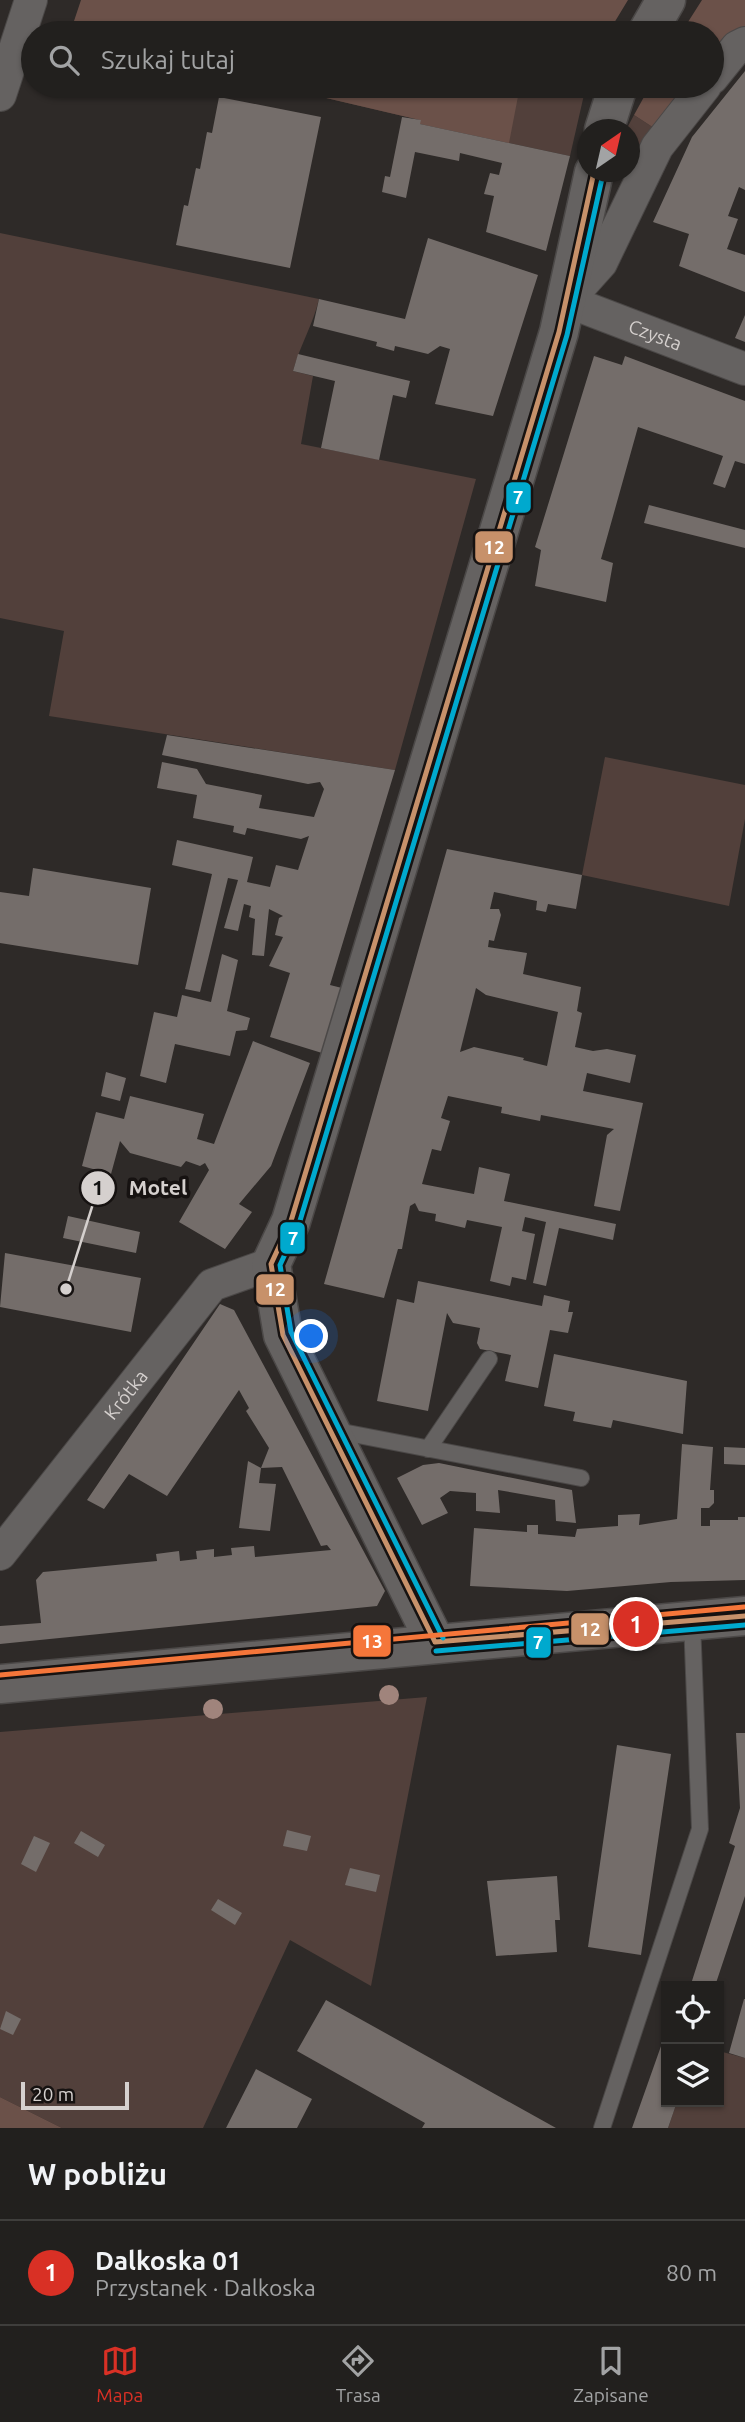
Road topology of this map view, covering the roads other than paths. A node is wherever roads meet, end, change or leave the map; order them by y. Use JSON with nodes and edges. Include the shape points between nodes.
{"nodes":[{"id":1,"x":31,"y":0,"type":"edge"},
{"id":2,"x":666,"y":0,"type":"edge"},
{"id":3,"x":24,"y":21,"type":"edge"},
{"id":4,"x":653,"y":21,"type":"edge"},
{"id":5,"x":21,"y":31,"type":"edge"},
{"id":6,"x":745,"y":43,"type":"edge"},
{"id":7,"x":724,"y":63,"type":"edge"},
{"id":8,"x":0,"y":95,"type":"edge"},
{"id":9,"x":614,"y":98,"type":"edge"},
{"id":10,"x":696,"y":98,"type":"edge"},
{"id":11,"x":608,"y":119,"type":"edge"},
{"id":12,"x":592,"y":182,"type":"edge"},
{"id":13,"x":567,"y":300,"type":"junction"},
{"id":14,"x":745,"y":369,"type":"edge"},
{"id":15,"x":271,"y":1264,"type":"junction"},
{"id":16,"x":489,"y":1359,"type":"dead end"},
{"id":17,"x":330,"y":1430,"type":"junction"},
{"id":18,"x":428,"y":1449,"type":"junction"},
{"id":19,"x":581,"y":1478,"type":"dead end"},
{"id":20,"x":0,"y":1554,"type":"edge"},
{"id":21,"x":745,"y":1616,"type":"edge"},
{"id":22,"x":692,"y":1620,"type":"junction"},
{"id":23,"x":435,"y":1642,"type":"junction"},
{"id":24,"x":0,"y":1684,"type":"edge"},
{"id":25,"x":602,"y":2128,"type":"edge"}],
"edges":[{"from":1,"to":3,"type":"street"},
{"from":2,"to":4,"type":"street"},
{"from":5,"to":8,"type":"street"},
{"from":6,"to":7,"type":"street"},
{"from":9,"to":11,"type":"street"},
{"from":10,"to":13,"type":"street","via":[[657,147],[601,263]]},
{"from":12,"to":13,"type":"street"},
{"from":13,"to":14,"type":"street","name":"Czysta"},
{"from":13,"to":15,"type":"street","via":[[295,1208]]},
{"from":15,"to":17,"type":"street","via":[[283,1335]]},
{"from":15,"to":20,"type":"street","name":"Krótka","via":[[212,1285]]},
{"from":16,"to":18,"type":"lane"},
{"from":17,"to":18,"type":"lane"},
{"from":17,"to":23,"type":"street"},
{"from":18,"to":19,"type":"lane"},
{"from":21,"to":22,"type":"street"},
{"from":22,"to":23,"type":"street"},
{"from":22,"to":25,"type":"lane","via":[[699,1829]]},
{"from":23,"to":24,"type":"street"}]}
